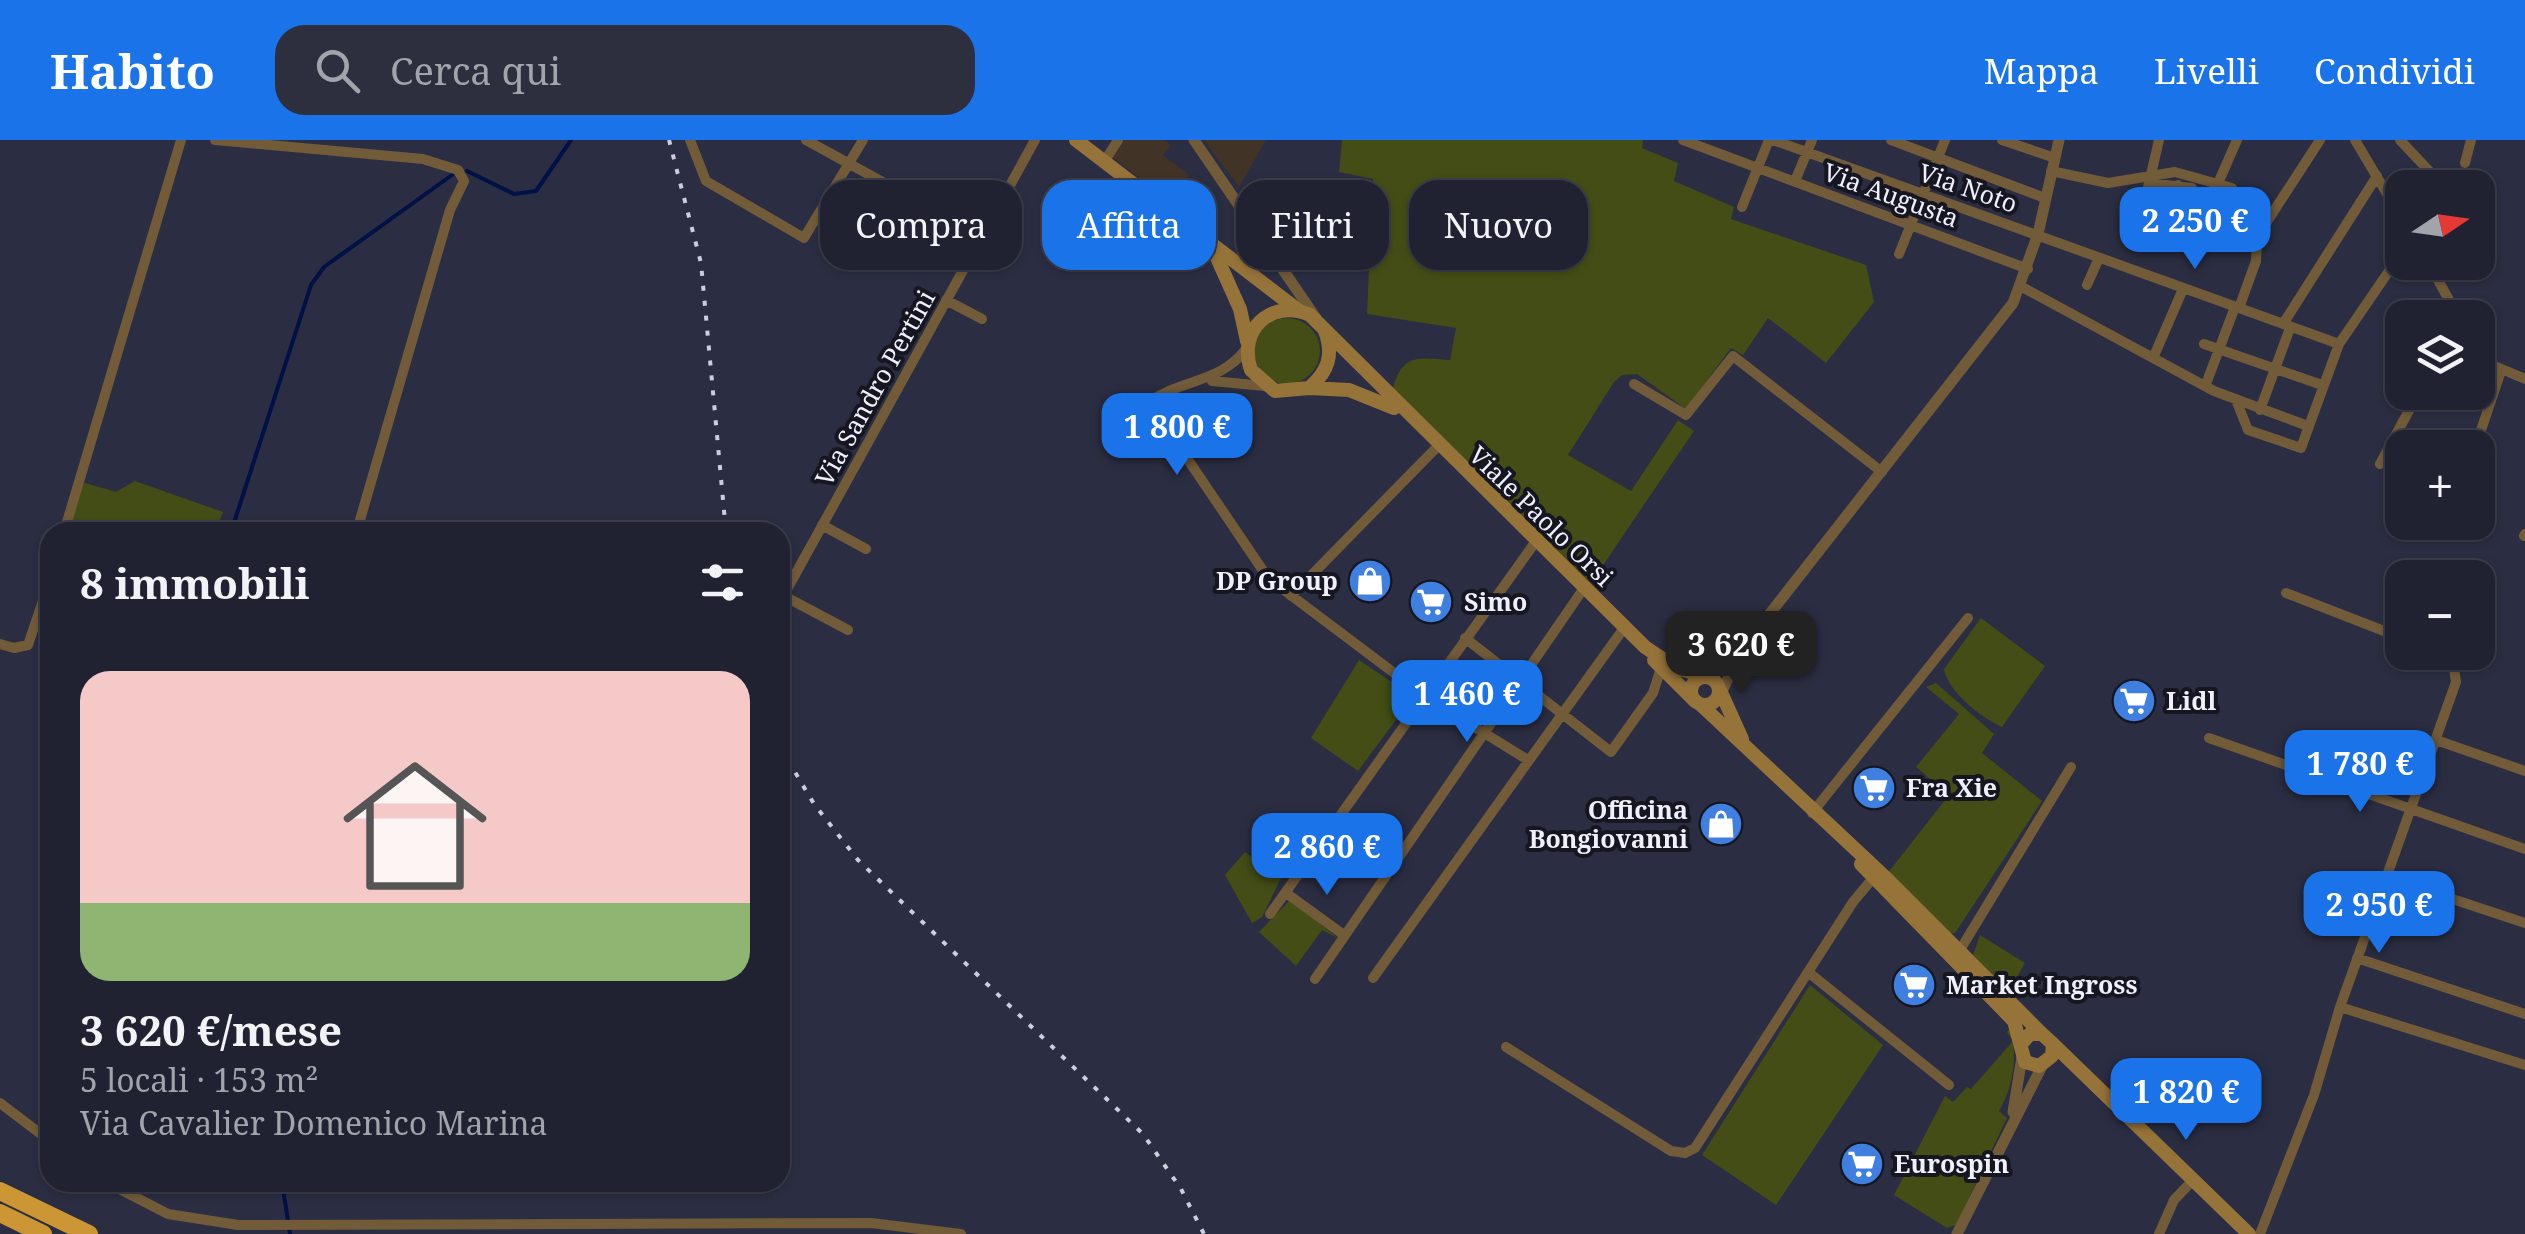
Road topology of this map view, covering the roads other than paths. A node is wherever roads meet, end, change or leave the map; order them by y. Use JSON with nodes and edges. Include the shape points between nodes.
{"nodes":[{"id":1,"x":181,"y":140,"type":"edge"},
{"id":2,"x":215,"y":140,"type":"edge"},
{"id":3,"x":690,"y":140,"type":"edge"},
{"id":4,"x":806,"y":140,"type":"edge"},
{"id":5,"x":863,"y":140,"type":"edge"},
{"id":6,"x":1034,"y":140,"type":"edge"},
{"id":7,"x":1076,"y":140,"type":"edge"},
{"id":8,"x":1118,"y":140,"type":"edge"},
{"id":9,"x":1194,"y":140,"type":"edge"},
{"id":10,"x":1685,"y":140,"type":"edge"},
{"id":11,"x":1724,"y":140,"type":"edge"},
{"id":12,"x":1771,"y":140,"type":"edge"},
{"id":13,"x":1891,"y":140,"type":"edge"},
{"id":14,"x":1945,"y":140,"type":"edge"},
{"id":15,"x":2002,"y":140,"type":"edge"},
{"id":16,"x":2058,"y":140,"type":"edge"},
{"id":17,"x":2159,"y":140,"type":"edge"},
{"id":18,"x":2237,"y":140,"type":"edge"},
{"id":19,"x":2355,"y":140,"type":"edge"},
{"id":20,"x":2400,"y":140,"type":"edge"},
{"id":21,"x":2471,"y":140,"type":"edge"},
{"id":22,"x":2319,"y":141,"type":"edge"},
{"id":23,"x":1810,"y":146,"type":"edge"},
{"id":24,"x":1718,"y":154,"type":"junction"},
{"id":25,"x":1938,"y":157,"type":"junction"},
{"id":26,"x":2055,"y":158,"type":"junction"},
{"id":27,"x":846,"y":162,"type":"junction"},
{"id":28,"x":1104,"y":162,"type":"junction"},
{"id":29,"x":2465,"y":162,"type":"dead end"},
{"id":30,"x":1757,"y":168,"type":"junction"},
{"id":31,"x":2428,"y":170,"type":"edge"},
{"id":32,"x":2051,"y":172,"type":"junction"},
{"id":33,"x":2376,"y":176,"type":"junction"},
{"id":34,"x":2150,"y":178,"type":"junction"},
{"id":35,"x":878,"y":180,"type":"edge"},
{"id":36,"x":1128,"y":180,"type":"edge"},
{"id":37,"x":1796,"y":180,"type":"junction"},
{"id":38,"x":2218,"y":181,"type":"junction"},
{"id":39,"x":2178,"y":185,"type":"junction"},
{"id":40,"x":2192,"y":188,"type":"dead end"},
{"id":41,"x":2232,"y":188,"type":"dead end"},
{"id":42,"x":2385,"y":191,"type":"edge"},
{"id":43,"x":1924,"y":194,"type":"junction"},
{"id":44,"x":2045,"y":198,"type":"junction"},
{"id":45,"x":1742,"y":207,"type":"dead end"},
{"id":46,"x":2169,"y":221,"type":"dead end"},
{"id":47,"x":1910,"y":222,"type":"junction"},
{"id":48,"x":2038,"y":234,"type":"junction"},
{"id":49,"x":2137,"y":235,"type":"dead end"},
{"id":50,"x":1216,"y":247,"type":"edge"},
{"id":51,"x":1216,"y":253,"type":"edge"},
{"id":52,"x":1899,"y":254,"type":"dead end"},
{"id":53,"x":2099,"y":258,"type":"junction"},
{"id":54,"x":2028,"y":269,"type":"junction"},
{"id":55,"x":2385,"y":277,"type":"edge"},
{"id":56,"x":2086,"y":284,"type":"dead end"},
{"id":57,"x":1297,"y":286,"type":"junction"},
{"id":58,"x":2022,"y":287,"type":"junction"},
{"id":59,"x":2184,"y":289,"type":"junction"},
{"id":60,"x":946,"y":300,"type":"junction"},
{"id":61,"x":1290,"y":307,"type":"junction"},
{"id":62,"x":2237,"y":307,"type":"junction"},
{"id":63,"x":982,"y":319,"type":"dead end"},
{"id":64,"x":2286,"y":326,"type":"junction"},
{"id":65,"x":1322,"y":327,"type":"junction"},
{"id":66,"x":2204,"y":344,"type":"dead end"},
{"id":67,"x":2339,"y":344,"type":"junction"},
{"id":68,"x":1247,"y":345,"type":"junction"},
{"id":69,"x":2218,"y":350,"type":"junction"},
{"id":70,"x":2154,"y":356,"type":"junction"},
{"id":71,"x":2495,"y":367,"type":"edge"},
{"id":72,"x":2274,"y":368,"type":"junction"},
{"id":73,"x":2501,"y":370,"type":"junction"},
{"id":74,"x":2525,"y":379,"type":"edge"},
{"id":75,"x":1196,"y":382,"type":"junction"},
{"id":76,"x":1634,"y":384,"type":"dead end"},
{"id":77,"x":2206,"y":384,"type":"junction"},
{"id":78,"x":2322,"y":385,"type":"junction"},
{"id":79,"x":1265,"y":386,"type":"junction"},
{"id":80,"x":1309,"y":388,"type":"junction"},
{"id":81,"x":2236,"y":400,"type":"junction"},
{"id":82,"x":2260,"y":410,"type":"junction"},
{"id":83,"x":2410,"y":410,"type":"edge"},
{"id":84,"x":1407,"y":416,"type":"junction"},
{"id":85,"x":2308,"y":426,"type":"junction"},
{"id":86,"x":2481,"y":430,"type":"edge"},
{"id":87,"x":1438,"y":446,"type":"junction"},
{"id":88,"x":2380,"y":464,"type":"dead end"},
{"id":89,"x":1882,"y":472,"type":"junction"},
{"id":90,"x":360,"y":520,"type":"dead end"},
{"id":91,"x":67,"y":522,"type":"edge"},
{"id":92,"x":822,"y":525,"type":"junction"},
{"id":93,"x":1536,"y":542,"type":"junction"},
{"id":94,"x":866,"y":549,"type":"dead end"},
{"id":95,"x":790,"y":584,"type":"edge"},
{"id":96,"x":1584,"y":588,"type":"junction"},
{"id":97,"x":2286,"y":594,"type":"dead end"},
{"id":98,"x":1291,"y":596,"type":"junction"},
{"id":99,"x":790,"y":603,"type":"edge"},
{"id":100,"x":40,"y":610,"type":"edge"},
{"id":101,"x":1968,"y":618,"type":"dead end"},
{"id":102,"x":1624,"y":628,"type":"junction"},
{"id":103,"x":848,"y":630,"type":"dead end"},
{"id":104,"x":2385,"y":632,"type":"edge"},
{"id":105,"x":1466,"y":638,"type":"junction"},
{"id":106,"x":0,"y":644,"type":"edge"},
{"id":107,"x":1645,"y":647,"type":"junction"},
{"id":108,"x":1743,"y":648,"type":"junction"},
{"id":109,"x":1661,"y":668,"type":"junction"},
{"id":110,"x":2454,"y":670,"type":"edge"},
{"id":111,"x":1702,"y":677,"type":"junction"},
{"id":112,"x":1520,"y":680,"type":"junction"},
{"id":113,"x":1676,"y":684,"type":"junction"},
{"id":114,"x":1721,"y":690,"type":"junction"},
{"id":115,"x":1653,"y":693,"type":"junction"},
{"id":116,"x":1426,"y":696,"type":"junction"},
{"id":117,"x":1697,"y":703,"type":"junction"},
{"id":118,"x":1562,"y":714,"type":"junction"},
{"id":119,"x":1484,"y":732,"type":"junction"},
{"id":120,"x":2209,"y":738,"type":"dead end"},
{"id":121,"x":2436,"y":740,"type":"junction"},
{"id":122,"x":1754,"y":756,"type":"junction"},
{"id":123,"x":1528,"y":760,"type":"junction"},
{"id":124,"x":2071,"y":766,"type":"dead end"},
{"id":125,"x":2525,"y":771,"type":"edge"},
{"id":126,"x":2408,"y":812,"type":"junction"},
{"id":127,"x":1812,"y":813,"type":"junction"},
{"id":128,"x":2525,"y":849,"type":"edge"},
{"id":129,"x":1876,"y":875,"type":"junction"},
{"id":130,"x":2386,"y":876,"type":"junction"},
{"id":131,"x":1286,"y":893,"type":"junction"},
{"id":132,"x":1270,"y":914,"type":"dead end"},
{"id":133,"x":1909,"y":917,"type":"junction"},
{"id":134,"x":2525,"y":923,"type":"edge"},
{"id":135,"x":1344,"y":935,"type":"junction"},
{"id":136,"x":1960,"y":950,"type":"junction"},
{"id":137,"x":2357,"y":958,"type":"junction"},
{"id":138,"x":1808,"y":972,"type":"junction"},
{"id":139,"x":1373,"y":978,"type":"dead end"},
{"id":140,"x":1314,"y":979,"type":"dead end"},
{"id":141,"x":2340,"y":1007,"type":"junction"},
{"id":142,"x":2002,"y":1009,"type":"junction"},
{"id":143,"x":2525,"y":1014,"type":"edge"},
{"id":144,"x":2048,"y":1039,"type":"junction"},
{"id":145,"x":1506,"y":1047,"type":"dead end"},
{"id":146,"x":2021,"y":1051,"type":"junction"},
{"id":147,"x":2044,"y":1065,"type":"junction"},
{"id":148,"x":2525,"y":1065,"type":"edge"},
{"id":149,"x":2093,"y":1082,"type":"junction"},
{"id":150,"x":1949,"y":1085,"type":"dead end"},
{"id":151,"x":0,"y":1103,"type":"edge"},
{"id":152,"x":2012,"y":1122,"type":"junction"},
{"id":153,"x":40,"y":1133,"type":"edge"},
{"id":154,"x":2193,"y":1180,"type":"junction"},
{"id":155,"x":0,"y":1190,"type":"edge"},
{"id":156,"x":122,"y":1192,"type":"edge"},
{"id":157,"x":0,"y":1213,"type":"edge"},
{"id":158,"x":42,"y":1234,"type":"edge"},
{"id":159,"x":89,"y":1234,"type":"edge"},
{"id":160,"x":961,"y":1234,"type":"edge"},
{"id":161,"x":1957,"y":1234,"type":"edge"},
{"id":162,"x":2159,"y":1234,"type":"edge"},
{"id":163,"x":2249,"y":1234,"type":"edge"},
{"id":164,"x":2260,"y":1234,"type":"edge"}],
"edges":[{"from":1,"to":91,"type":"street"},
{"from":2,"to":90,"type":"street","via":[[422,160],[458,170],[464,180]]},
{"from":3,"to":27,"type":"street","via":[[706,181],[804,238]]},
{"from":4,"to":27,"type":"street"},
{"from":5,"to":27,"type":"street"},
{"from":6,"to":60,"type":"street","name":"Via Sandro Pertini"},
{"from":7,"to":28,"type":"main road"},
{"from":8,"to":28,"type":"street"},
{"from":9,"to":57,"type":"street"},
{"from":10,"to":24,"type":"street","name":"Via Augusta"},
{"from":11,"to":24,"type":"street"},
{"from":12,"to":23,"type":"street","name":"Via Noto"},
{"from":12,"to":30,"type":"street"},
{"from":13,"to":25,"type":"street"},
{"from":14,"to":25,"type":"street"},
{"from":15,"to":26,"type":"street"},
{"from":16,"to":26,"type":"street"},
{"from":17,"to":34,"type":"street"},
{"from":18,"to":38,"type":"street"},
{"from":19,"to":33,"type":"street"},
{"from":20,"to":31,"type":"street"},
{"from":21,"to":29,"type":"street"},
{"from":22,"to":62,"type":"street","via":[[2257,236],[2256,261]]},
{"from":23,"to":37,"type":"street"},
{"from":23,"to":43,"type":"street","name":"Via Noto"},
{"from":24,"to":30,"type":"street","name":"Via Augusta"},
{"from":25,"to":43,"type":"street"},
{"from":25,"to":44,"type":"street"},
{"from":26,"to":32,"type":"street"},
{"from":27,"to":35,"type":"street"},
{"from":28,"to":36,"type":"main road"},
{"from":30,"to":37,"type":"street","name":"Via Augusta"},
{"from":30,"to":45,"type":"street"},
{"from":32,"to":34,"type":"street","via":[[2108,183]]},
{"from":32,"to":44,"type":"street"},
{"from":33,"to":42,"type":"street"},
{"from":33,"to":64,"type":"street"},
{"from":34,"to":38,"type":"street","via":[[2194,174]]},
{"from":34,"to":39,"type":"street"},
{"from":34,"to":49,"type":"street"},
{"from":37,"to":47,"type":"street","name":"Via Augusta"},
{"from":38,"to":41,"type":"street"},
{"from":39,"to":40,"type":"street"},
{"from":39,"to":46,"type":"street"},
{"from":43,"to":47,"type":"street"},
{"from":43,"to":48,"type":"street","name":"Via Noto"},
{"from":44,"to":48,"type":"street"},
{"from":47,"to":52,"type":"street"},
{"from":47,"to":54,"type":"street","name":"Via Augusta"},
{"from":48,"to":53,"type":"street","name":"Via Noto"},
{"from":48,"to":54,"type":"street"},
{"from":50,"to":61,"type":"main road"},
{"from":51,"to":68,"type":"main road"},
{"from":53,"to":56,"type":"street"},
{"from":53,"to":59,"type":"street","name":"Via Noto"},
{"from":54,"to":58,"type":"street"},
{"from":55,"to":67,"type":"street"},
{"from":57,"to":61,"type":"street"},
{"from":57,"to":65,"type":"street"},
{"from":58,"to":70,"type":"street","via":[[2076,308]]},
{"from":58,"to":89,"type":"street"},
{"from":59,"to":62,"type":"street","name":"Via Noto"},
{"from":59,"to":70,"type":"street"},
{"from":60,"to":63,"type":"street"},
{"from":60,"to":92,"type":"street","name":"Via Sandro Pertini"},
{"from":61,"to":65,"type":"main road"},
{"from":61,"to":68,"type":"main road","via":[[1260,320]]},
{"from":62,"to":64,"type":"street","name":"Via Noto"},
{"from":62,"to":69,"type":"street"},
{"from":64,"to":67,"type":"street","name":"Via Noto"},
{"from":64,"to":72,"type":"street"},
{"from":65,"to":80,"type":"main road","via":[[1330,344],[1326,369]]},
{"from":65,"to":84,"type":"main road","name":"Viale Paolo Orsi"},
{"from":66,"to":69,"type":"street"},
{"from":67,"to":78,"type":"street"},
{"from":68,"to":75,"type":"street","via":[[1224,372]]},
{"from":68,"to":79,"type":"main road","via":[[1250,370]]},
{"from":69,"to":72,"type":"street"},
{"from":69,"to":77,"type":"street"},
{"from":70,"to":77,"type":"street"},
{"from":71,"to":73,"type":"street"},
{"from":72,"to":78,"type":"street"},
{"from":72,"to":82,"type":"street"},
{"from":73,"to":74,"type":"street"},
{"from":73,"to":86,"type":"street"},
{"from":75,"to":79,"type":"street"},
{"from":75,"to":98,"type":"street","via":[[1149,402],[1268,578]]},
{"from":76,"to":89,"type":"street","via":[[1686,416],[1734,356]]},
{"from":77,"to":81,"type":"street"},
{"from":78,"to":85,"type":"street"},
{"from":79,"to":80,"type":"main road","via":[[1287,393]]},
{"from":80,"to":84,"type":"main road","via":[[1372,397]]},
{"from":81,"to":82,"type":"street"},
{"from":81,"to":85,"type":"street","via":[[2248,430],[2301,448]]},
{"from":82,"to":85,"type":"street"},
{"from":83,"to":88,"type":"street"},
{"from":84,"to":87,"type":"main road","name":"Viale Paolo Orsi"},
{"from":87,"to":93,"type":"main road","name":"Viale Paolo Orsi"},
{"from":87,"to":98,"type":"street"},
{"from":89,"to":108,"type":"street"},
{"from":92,"to":94,"type":"street"},
{"from":92,"to":95,"type":"street","name":"Via Sandro Pertini"},
{"from":93,"to":96,"type":"main road","name":"Viale Paolo Orsi"},
{"from":93,"to":105,"type":"street"},
{"from":96,"to":102,"type":"main road","name":"Viale Paolo Orsi"},
{"from":96,"to":112,"type":"street"},
{"from":97,"to":104,"type":"street"},
{"from":98,"to":116,"type":"street"},
{"from":99,"to":103,"type":"street"},
{"from":100,"to":106,"type":"street","via":[[28,645]]},
{"from":101,"to":127,"type":"street"},
{"from":102,"to":107,"type":"main road","name":"Viale Paolo Orsi"},
{"from":102,"to":118,"type":"street"},
{"from":105,"to":112,"type":"street"},
{"from":105,"to":116,"type":"street"},
{"from":107,"to":109,"type":"main road"},
{"from":107,"to":111,"type":"main road"},
{"from":108,"to":111,"type":"street"},
{"from":108,"to":114,"type":"street"},
{"from":109,"to":113,"type":"main road"},
{"from":109,"to":115,"type":"street"},
{"from":110,"to":121,"type":"street"},
{"from":111,"to":114,"type":"main road"},
{"from":111,"to":117,"type":"main road","via":[[1691,689]]},
{"from":112,"to":118,"type":"street"},
{"from":112,"to":119,"type":"street"},
{"from":113,"to":115,"type":"street"},
{"from":113,"to":117,"type":"main road"},
{"from":114,"to":117,"type":"main road"},
{"from":114,"to":122,"type":"main road"},
{"from":115,"to":118,"type":"street","via":[[1611,752]]},
{"from":116,"to":119,"type":"street"},
{"from":116,"to":131,"type":"street"},
{"from":117,"to":122,"type":"main road"},
{"from":118,"to":123,"type":"street"},
{"from":119,"to":123,"type":"street"},
{"from":119,"to":135,"type":"street"},
{"from":120,"to":126,"type":"street"},
{"from":121,"to":125,"type":"street"},
{"from":121,"to":126,"type":"street"},
{"from":122,"to":127,"type":"main road"},
{"from":123,"to":139,"type":"street"},
{"from":124,"to":136,"type":"street"},
{"from":126,"to":128,"type":"street"},
{"from":126,"to":130,"type":"street"},
{"from":127,"to":129,"type":"main road"},
{"from":129,"to":133,"type":"main road"},
{"from":129,"to":136,"type":"main road"},
{"from":129,"to":138,"type":"street"},
{"from":130,"to":134,"type":"street"},
{"from":130,"to":137,"type":"street"},
{"from":131,"to":132,"type":"street"},
{"from":131,"to":135,"type":"street"},
{"from":133,"to":136,"type":"street","via":[[1947,948]]},
{"from":133,"to":142,"type":"main road"},
{"from":135,"to":140,"type":"street"},
{"from":136,"to":142,"type":"street"},
{"from":136,"to":144,"type":"main road"},
{"from":137,"to":141,"type":"street"},
{"from":137,"to":143,"type":"street"},
{"from":138,"to":145,"type":"street","via":[[1696,1148],[1685,1153],[1671,1151]]},
{"from":138,"to":150,"type":"street"},
{"from":141,"to":148,"type":"street"},
{"from":141,"to":164,"type":"street"},
{"from":142,"to":146,"type":"main road","via":[[2017,1024]]},
{"from":144,"to":146,"type":"main road","via":[[2030,1034]]},
{"from":144,"to":147,"type":"main road","via":[[2052,1056]]},
{"from":144,"to":149,"type":"main road"},
{"from":146,"to":147,"type":"main road","via":[[2030,1065]]},
{"from":146,"to":152,"type":"street"},
{"from":147,"to":149,"type":"main road"},
{"from":147,"to":152,"type":"street"},
{"from":149,"to":154,"type":"main road"},
{"from":151,"to":153,"type":"street"},
{"from":152,"to":161,"type":"street"},
{"from":154,"to":162,"type":"street","via":[[2174,1200]]},
{"from":154,"to":163,"type":"main road"},
{"from":155,"to":159,"type":"highway"},
{"from":156,"to":160,"type":"street","via":[[194,1220],[290,1225],[871,1223]]},
{"from":157,"to":158,"type":"highway"}]}
